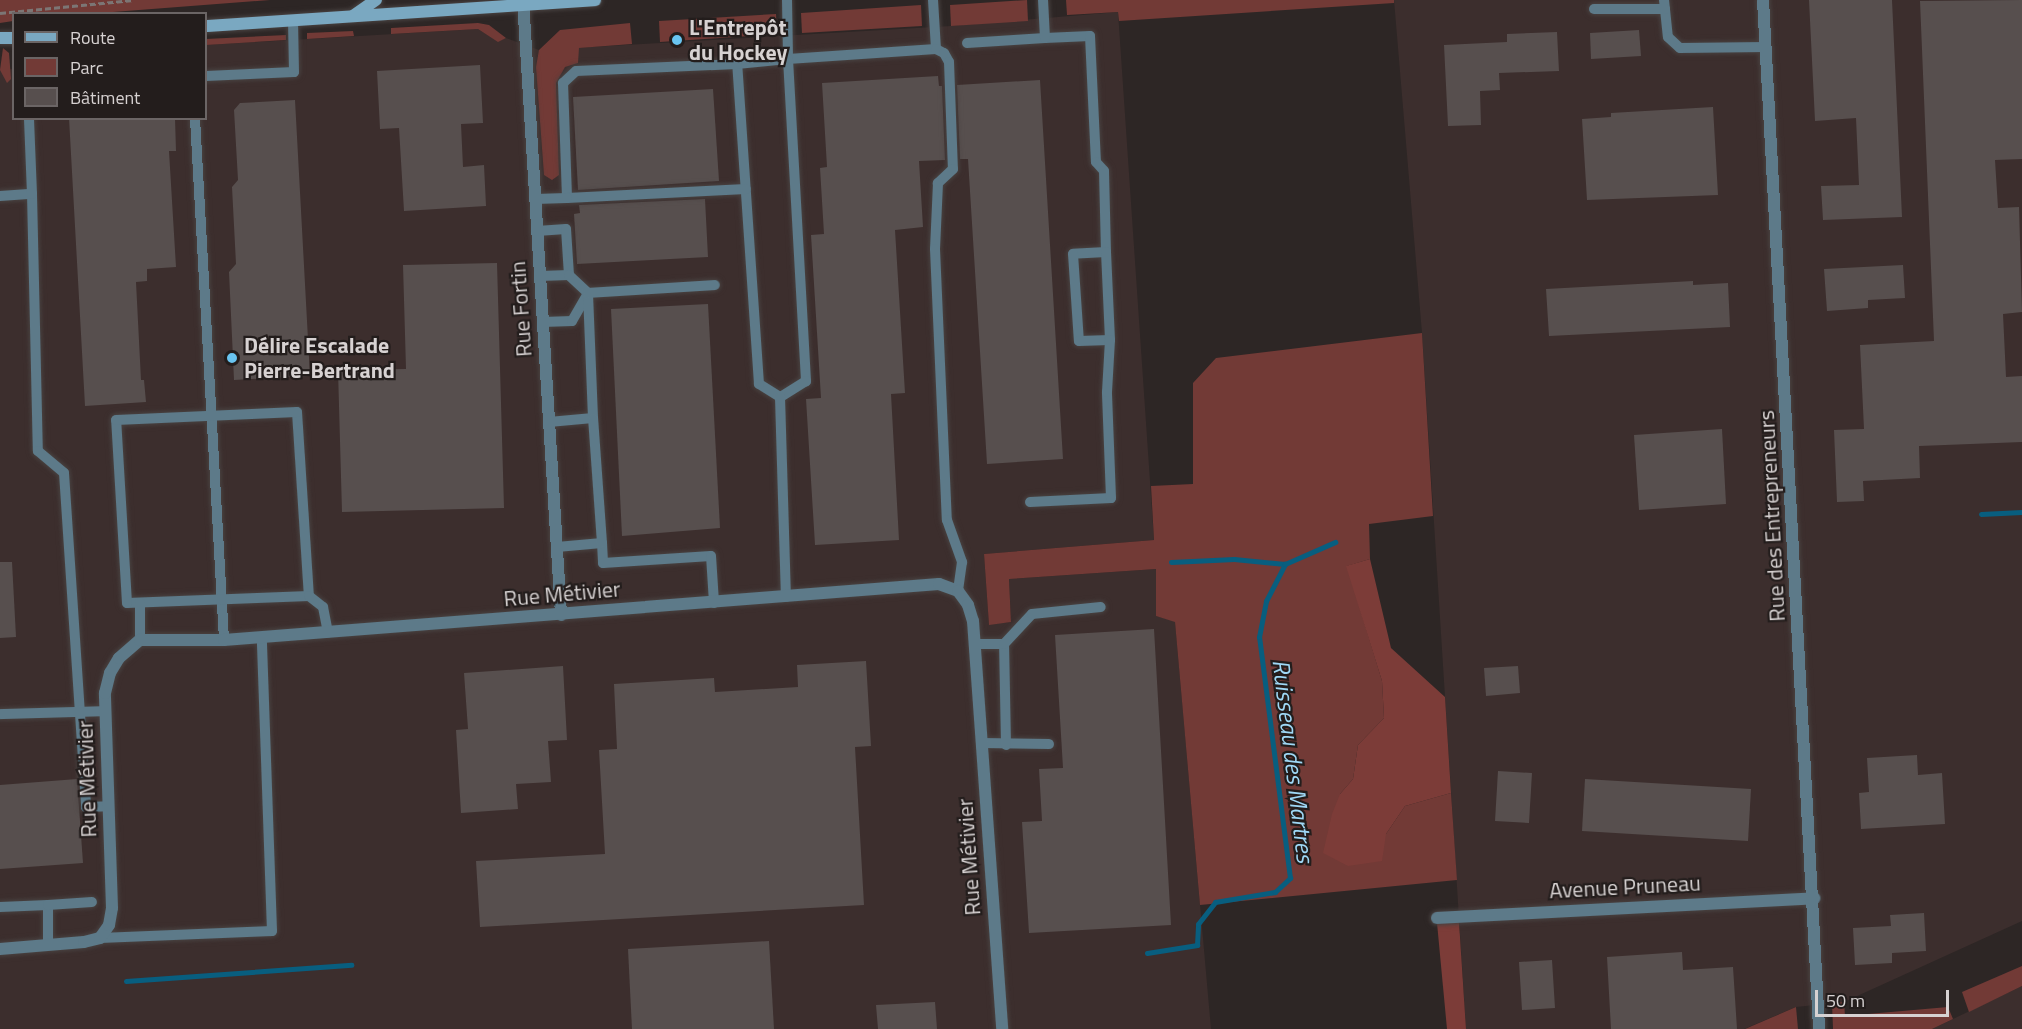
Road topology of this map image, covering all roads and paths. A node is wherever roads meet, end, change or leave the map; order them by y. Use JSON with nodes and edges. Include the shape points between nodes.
{"nodes":[{"id":1,"x":133,"y":0,"type":"edge"},
{"id":2,"x":376,"y":0,"type":"edge"},
{"id":3,"x":595,"y":0,"type":"edge"},
{"id":4,"x":787,"y":0,"type":"edge"},
{"id":5,"x":933,"y":0,"type":"edge"},
{"id":6,"x":1043,"y":0,"type":"edge"},
{"id":7,"x":1763,"y":0,"type":"edge"},
{"id":8,"x":523,"y":3,"type":"edge"},
{"id":9,"x":1664,"y":5,"type":"edge"},
{"id":10,"x":1594,"y":9,"type":"dead end"},
{"id":11,"x":0,"y":13,"type":"edge"},
{"id":12,"x":352,"y":16,"type":"junction"},
{"id":13,"x":292,"y":20,"type":"junction"},
{"id":14,"x":207,"y":26,"type":"edge"},
{"id":15,"x":1045,"y":38,"type":"junction"},
{"id":16,"x":968,"y":43,"type":"dead end"},
{"id":17,"x":1766,"y":47,"type":"junction"},
{"id":18,"x":936,"y":49,"type":"junction"},
{"id":19,"x":788,"y":59,"type":"junction"},
{"id":20,"x":737,"y":64,"type":"junction"},
{"id":21,"x":207,"y":76,"type":"edge"},
{"id":22,"x":29,"y":120,"type":"edge"},
{"id":23,"x":195,"y":120,"type":"edge"},
{"id":24,"x":746,"y":189,"type":"junction"},
{"id":25,"x":32,"y":194,"type":"junction"},
{"id":26,"x":0,"y":196,"type":"edge"},
{"id":27,"x":567,"y":198,"type":"junction"},
{"id":28,"x":535,"y":199,"type":"junction"},
{"id":29,"x":537,"y":231,"type":"junction"},
{"id":30,"x":1106,"y":252,"type":"junction"},
{"id":31,"x":569,"y":275,"type":"junction"},
{"id":32,"x":540,"y":276,"type":"junction"},
{"id":33,"x":715,"y":285,"type":"dead end"},
{"id":34,"x":588,"y":293,"type":"junction"},
{"id":35,"x":543,"y":322,"type":"junction"},
{"id":36,"x":1110,"y":340,"type":"junction"},
{"id":37,"x":780,"y":397,"type":"junction"},
{"id":38,"x":213,"y":414,"type":"junction"},
{"id":39,"x":593,"y":418,"type":"junction"},
{"id":40,"x":549,"y":422,"type":"junction"},
{"id":41,"x":1030,"y":502,"type":"dead end"},
{"id":42,"x":602,"y":543,"type":"junction"},
{"id":43,"x":557,"y":548,"type":"junction"},
{"id":44,"x":958,"y":591,"type":"junction"},
{"id":45,"x":309,"y":597,"type":"junction"},
{"id":46,"x":786,"y":597,"type":"junction"},
{"id":47,"x":221,"y":601,"type":"junction"},
{"id":48,"x":140,"y":603,"type":"junction"},
{"id":49,"x":714,"y":603,"type":"junction"},
{"id":50,"x":1101,"y":607,"type":"dead end"},
{"id":51,"x":561,"y":615,"type":"junction"},
{"id":52,"x":328,"y":633,"type":"junction"},
{"id":53,"x":262,"y":638,"type":"junction"},
{"id":54,"x":140,"y":640,"type":"junction"},
{"id":55,"x":224,"y":640,"type":"junction"},
{"id":56,"x":975,"y":644,"type":"junction"},
{"id":57,"x":1004,"y":644,"type":"junction"},
{"id":58,"x":79,"y":711,"type":"junction"},
{"id":59,"x":105,"y":711,"type":"junction"},
{"id":60,"x":0,"y":714,"type":"edge"},
{"id":61,"x":982,"y":743,"type":"junction"},
{"id":62,"x":1049,"y":744,"type":"dead end"},
{"id":63,"x":1006,"y":745,"type":"junction"},
{"id":64,"x":109,"y":806,"type":"junction"},
{"id":65,"x":1814,"y":898,"type":"junction"},
{"id":66,"x":92,"y":902,"type":"dead end"},
{"id":67,"x":48,"y":905,"type":"junction"},
{"id":68,"x":0,"y":907,"type":"edge"},
{"id":69,"x":1437,"y":918,"type":"dead end"},
{"id":70,"x":100,"y":938,"type":"junction"},
{"id":71,"x":48,"y":945,"type":"junction"},
{"id":72,"x":0,"y":949,"type":"edge"},
{"id":73,"x":1002,"y":1029,"type":"edge"},
{"id":74,"x":1819,"y":1029,"type":"edge"}],
"edges":[{"from":1,"to":11,"type":"path"},
{"from":2,"to":12,"type":"main road"},
{"from":3,"to":8,"type":"main road"},
{"from":4,"to":19,"type":"lane"},
{"from":5,"to":18,"type":"lane"},
{"from":6,"to":15,"type":"lane"},
{"from":7,"to":17,"type":"street","name":"Rue des Entrepreneurs"},
{"from":8,"to":12,"type":"main road"},
{"from":8,"to":28,"type":"street","name":"Rue Fortin"},
{"from":9,"to":10,"type":"lane"},
{"from":9,"to":17,"type":"lane","via":[[1668,37],[1680,48]]},
{"from":12,"to":13,"type":"main road"},
{"from":13,"to":14,"type":"main road"},
{"from":13,"to":21,"type":"lane","via":[[294,72]]},
{"from":15,"to":16,"type":"lane"},
{"from":15,"to":30,"type":"lane","via":[[1090,36],[1096,162],[1104,171]]},
{"from":17,"to":65,"type":"street","name":"Rue des Entrepreneurs"},
{"from":18,"to":19,"type":"lane"},
{"from":18,"to":44,"type":"lane","via":[[949,62],[953,169],[938,183],[935,249],[947,520],[962,562]]},
{"from":19,"to":20,"type":"lane"},
{"from":19,"to":37,"type":"lane","via":[[806,381]]},
{"from":20,"to":24,"type":"lane"},
{"from":20,"to":27,"type":"lane","via":[[576,71],[563,83]]},
{"from":22,"to":25,"type":"lane"},
{"from":23,"to":38,"type":"lane"},
{"from":24,"to":27,"type":"lane"},
{"from":24,"to":37,"type":"lane","via":[[759,384]]},
{"from":25,"to":26,"type":"lane"},
{"from":25,"to":58,"type":"lane","via":[[38,451],[64,473]]},
{"from":27,"to":28,"type":"lane"},
{"from":28,"to":29,"type":"street","name":"Rue Fortin"},
{"from":29,"to":31,"type":"lane","via":[[566,230]]},
{"from":29,"to":32,"type":"street","name":"Rue Fortin"},
{"from":30,"to":36,"type":"lane"},
{"from":30,"to":36,"type":"lane","via":[[1073,254],[1079,341]]},
{"from":31,"to":32,"type":"lane"},
{"from":31,"to":34,"type":"lane"},
{"from":32,"to":35,"type":"street","name":"Rue Fortin"},
{"from":33,"to":34,"type":"lane"},
{"from":34,"to":35,"type":"lane","via":[[572,321]]},
{"from":34,"to":39,"type":"lane"},
{"from":35,"to":40,"type":"street","name":"Rue Fortin"},
{"from":36,"to":41,"type":"lane","via":[[1107,392],[1111,498]]},
{"from":37,"to":46,"type":"lane"},
{"from":38,"to":45,"type":"lane","via":[[297,412]]},
{"from":38,"to":47,"type":"lane"},
{"from":38,"to":48,"type":"lane","via":[[116,420],[127,603]]},
{"from":39,"to":40,"type":"lane"},
{"from":39,"to":42,"type":"lane"},
{"from":40,"to":43,"type":"street","name":"Rue Fortin"},
{"from":42,"to":43,"type":"lane"},
{"from":42,"to":49,"type":"lane","via":[[603,563],[711,556]]},
{"from":43,"to":51,"type":"street","name":"Rue Fortin"},
{"from":44,"to":46,"type":"street","name":"Rue Métivier","via":[[939,584]]},
{"from":44,"to":56,"type":"street","name":"Rue Métivier","via":[[968,605]]},
{"from":45,"to":47,"type":"lane"},
{"from":45,"to":52,"type":"lane","via":[[323,607]]},
{"from":46,"to":49,"type":"street","name":"Rue Métivier"},
{"from":47,"to":48,"type":"lane"},
{"from":47,"to":55,"type":"lane"},
{"from":48,"to":54,"type":"lane"},
{"from":49,"to":51,"type":"street","name":"Rue Métivier"},
{"from":50,"to":57,"type":"lane","via":[[1032,614]]},
{"from":51,"to":52,"type":"street","name":"Rue Métivier"},
{"from":52,"to":53,"type":"street","name":"Rue Métivier"},
{"from":53,"to":55,"type":"street","name":"Rue Métivier"},
{"from":53,"to":70,"type":"lane","via":[[272,931]]},
{"from":54,"to":55,"type":"street","name":"Rue Métivier"},
{"from":54,"to":59,"type":"street","name":"Rue Métivier","via":[[110,673]]},
{"from":56,"to":57,"type":"lane"},
{"from":56,"to":61,"type":"street","name":"Rue Métivier"},
{"from":57,"to":63,"type":"lane"},
{"from":58,"to":59,"type":"lane"},
{"from":58,"to":60,"type":"lane"},
{"from":58,"to":64,"type":"lane","via":[[86,807]]},
{"from":59,"to":64,"type":"street","name":"Rue Métivier"},
{"from":61,"to":63,"type":"lane"},
{"from":61,"to":73,"type":"street","name":"Rue Métivier"},
{"from":62,"to":63,"type":"lane"},
{"from":64,"to":70,"type":"street","name":"Rue Métivier","via":[[112,908],[109,925]]},
{"from":65,"to":69,"type":"street","name":"Avenue Pruneau"},
{"from":65,"to":74,"type":"street","name":"Rue des Entrepreneurs"},
{"from":66,"to":67,"type":"lane"},
{"from":67,"to":68,"type":"lane"},
{"from":67,"to":71,"type":"lane"},
{"from":70,"to":71,"type":"street"},
{"from":71,"to":72,"type":"street"}]}
